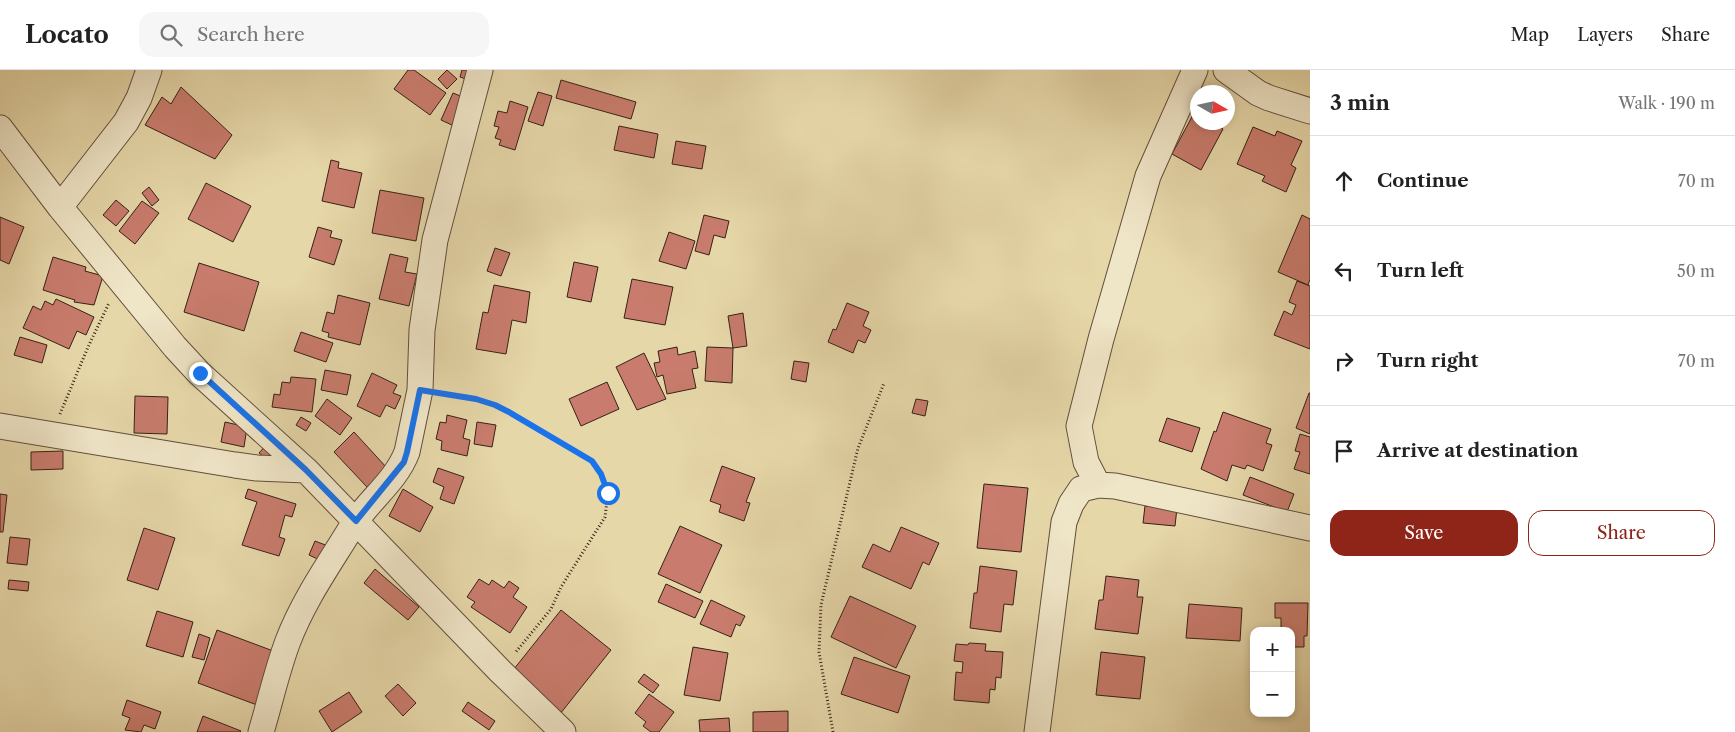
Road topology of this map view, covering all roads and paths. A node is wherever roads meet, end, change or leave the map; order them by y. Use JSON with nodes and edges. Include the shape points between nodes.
{"nodes":[{"id":1,"x":149,"y":70,"type":"edge"},
{"id":2,"x":480,"y":70,"type":"edge"},
{"id":3,"x":1195,"y":70,"type":"edge"},
{"id":4,"x":1226,"y":70,"type":"edge"},
{"id":5,"x":1310,"y":111,"type":"edge"},
{"id":6,"x":0,"y":128,"type":"edge"},
{"id":7,"x":60,"y":207,"type":"junction"},
{"id":8,"x":120,"y":280,"type":"junction"},
{"id":9,"x":884,"y":383,"type":"dead end"},
{"id":10,"x":420,"y":390,"type":"junction"},
{"id":11,"x":0,"y":426,"type":"edge"},
{"id":12,"x":52,"y":433,"type":"junction"},
{"id":13,"x":306,"y":470,"type":"junction"},
{"id":14,"x":1098,"y":485,"type":"junction"},
{"id":15,"x":356,"y":521,"type":"junction"},
{"id":16,"x":1310,"y":528,"type":"edge"},
{"id":17,"x":500,"y":671,"type":"junction"},
{"id":18,"x":261,"y":732,"type":"edge"},
{"id":19,"x":563,"y":732,"type":"edge"},
{"id":20,"x":833,"y":732,"type":"edge"},
{"id":21,"x":1037,"y":732,"type":"edge"}],
"edges":[{"from":1,"to":7,"type":"street","via":[[126,122]]},
{"from":2,"to":10,"type":"street","via":[[435,240],[422,330]]},
{"from":3,"to":14,"type":"street","via":[[1148,176],[1079,426],[1086,462]]},
{"from":4,"to":5,"type":"street","via":[[1263,96]]},
{"from":6,"to":7,"type":"street"},
{"from":7,"to":8,"type":"street"},
{"from":8,"to":12,"type":"path"},
{"from":8,"to":13,"type":"street","via":[[200,373]]},
{"from":9,"to":20,"type":"path","via":[[858,448],[820,605],[819,652]]},
{"from":10,"to":15,"type":"street","via":[[404,462]]},
{"from":10,"to":17,"type":"path","via":[[476,399],[509,412],[592,461],[608,493],[605,517],[561,587],[551,609]]},
{"from":11,"to":12,"type":"street"},
{"from":12,"to":13,"type":"street","via":[[235,465]]},
{"from":13,"to":15,"type":"street"},
{"from":14,"to":16,"type":"street"},
{"from":14,"to":21,"type":"street","via":[[1081,489],[1064,522]]},
{"from":15,"to":17,"type":"street"},
{"from":15,"to":18,"type":"street","via":[[308,597],[288,642]]},
{"from":17,"to":19,"type":"street"}]}
